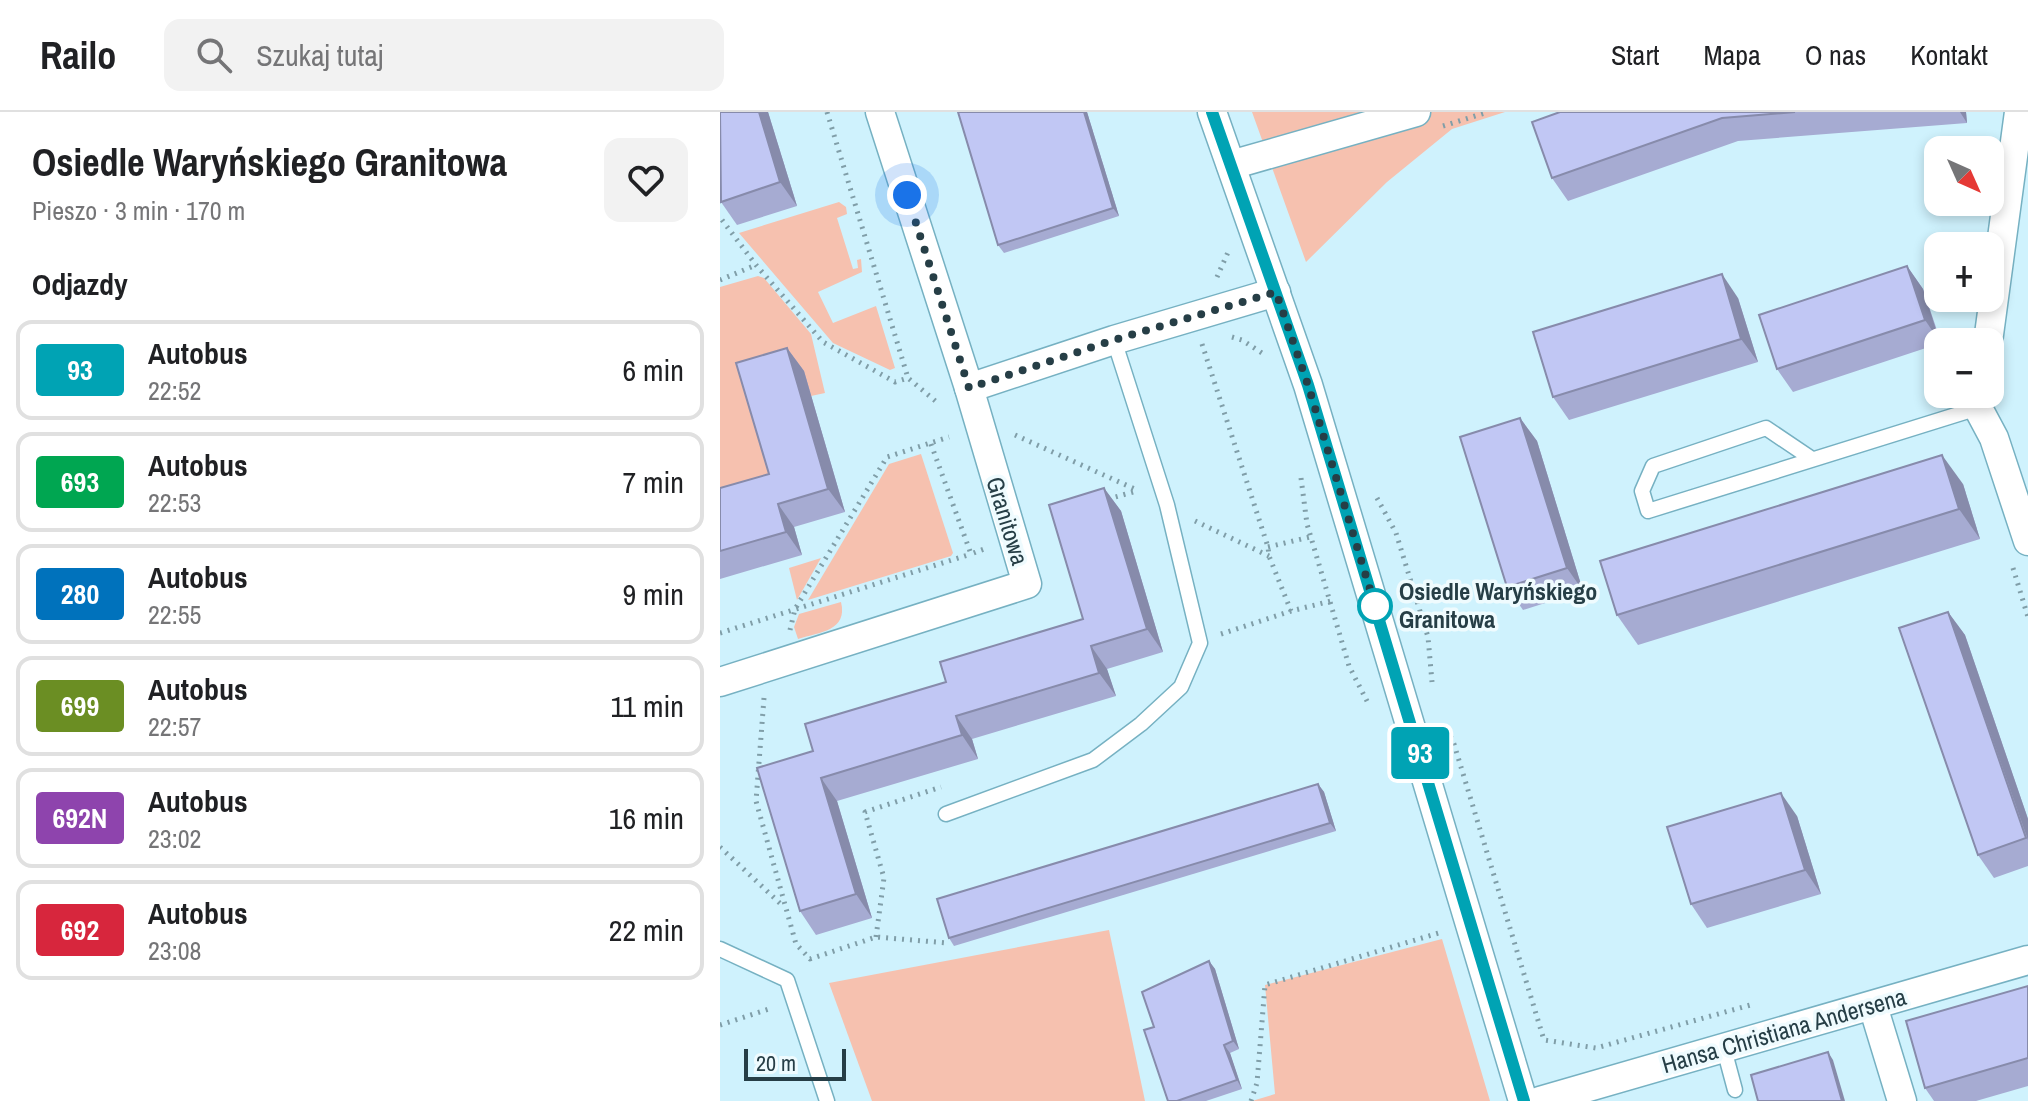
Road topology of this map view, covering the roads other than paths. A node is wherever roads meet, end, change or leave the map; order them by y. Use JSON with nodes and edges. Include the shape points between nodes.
{"nodes":[{"id":1,"x":880,"y":112,"type":"edge"},
{"id":2,"x":1212,"y":112,"type":"edge"},
{"id":3,"x":2019,"y":112,"type":"edge"},
{"id":4,"x":1409,"y":113,"type":"edge"},
{"id":5,"x":1231,"y":165,"type":"junction"},
{"id":6,"x":1276,"y":292,"type":"junction"},
{"id":7,"x":1990,"y":328,"type":"edge"},
{"id":8,"x":1114,"y":340,"type":"junction"},
{"id":9,"x":969,"y":388,"type":"junction"},
{"id":10,"x":1959,"y":408,"type":"edge"},
{"id":11,"x":1982,"y":408,"type":"edge"},
{"id":12,"x":1812,"y":459,"type":"junction"},
{"id":13,"x":2028,"y":541,"type":"edge"},
{"id":14,"x":720,"y":682,"type":"edge"},
{"id":15,"x":946,"y":814,"type":"dead end"},
{"id":16,"x":720,"y":949,"type":"edge"},
{"id":17,"x":2028,"y":960,"type":"edge"},
{"id":18,"x":1873,"y":1006,"type":"junction"},
{"id":19,"x":1724,"y":1049,"type":"junction"},
{"id":20,"x":1735,"y":1090,"type":"dead end"},
{"id":21,"x":827,"y":1101,"type":"edge"},
{"id":22,"x":1523,"y":1101,"type":"edge"},
{"id":23,"x":1540,"y":1101,"type":"edge"},
{"id":24,"x":1902,"y":1101,"type":"edge"}],
"edges":[{"from":1,"to":9,"type":"street"},
{"from":2,"to":5,"type":"street"},
{"from":3,"to":7,"type":"street"},
{"from":4,"to":5,"type":"street"},
{"from":5,"to":6,"type":"street"},
{"from":6,"to":8,"type":"street"},
{"from":6,"to":22,"type":"street"},
{"from":8,"to":9,"type":"street"},
{"from":8,"to":15,"type":"lane","via":[[1167,505],[1200,643],[1181,687],[1093,760]]},
{"from":9,"to":14,"type":"street","name":"Granitowa","via":[[1027,584]]},
{"from":10,"to":12,"type":"lane"},
{"from":11,"to":13,"type":"street"},
{"from":12,"to":12,"type":"lane","via":[[1648,511],[1642,491],[1653,466],[1766,428]]},
{"from":16,"to":21,"type":"lane","via":[[787,980]]},
{"from":17,"to":18,"type":"street","name":"Hansa Christiana Andersena"},
{"from":18,"to":19,"type":"street","name":"Hansa Christiana Andersena"},
{"from":18,"to":24,"type":"street"},
{"from":19,"to":20,"type":"lane"},
{"from":19,"to":23,"type":"street","name":"Hansa Christiana Andersena"}]}
